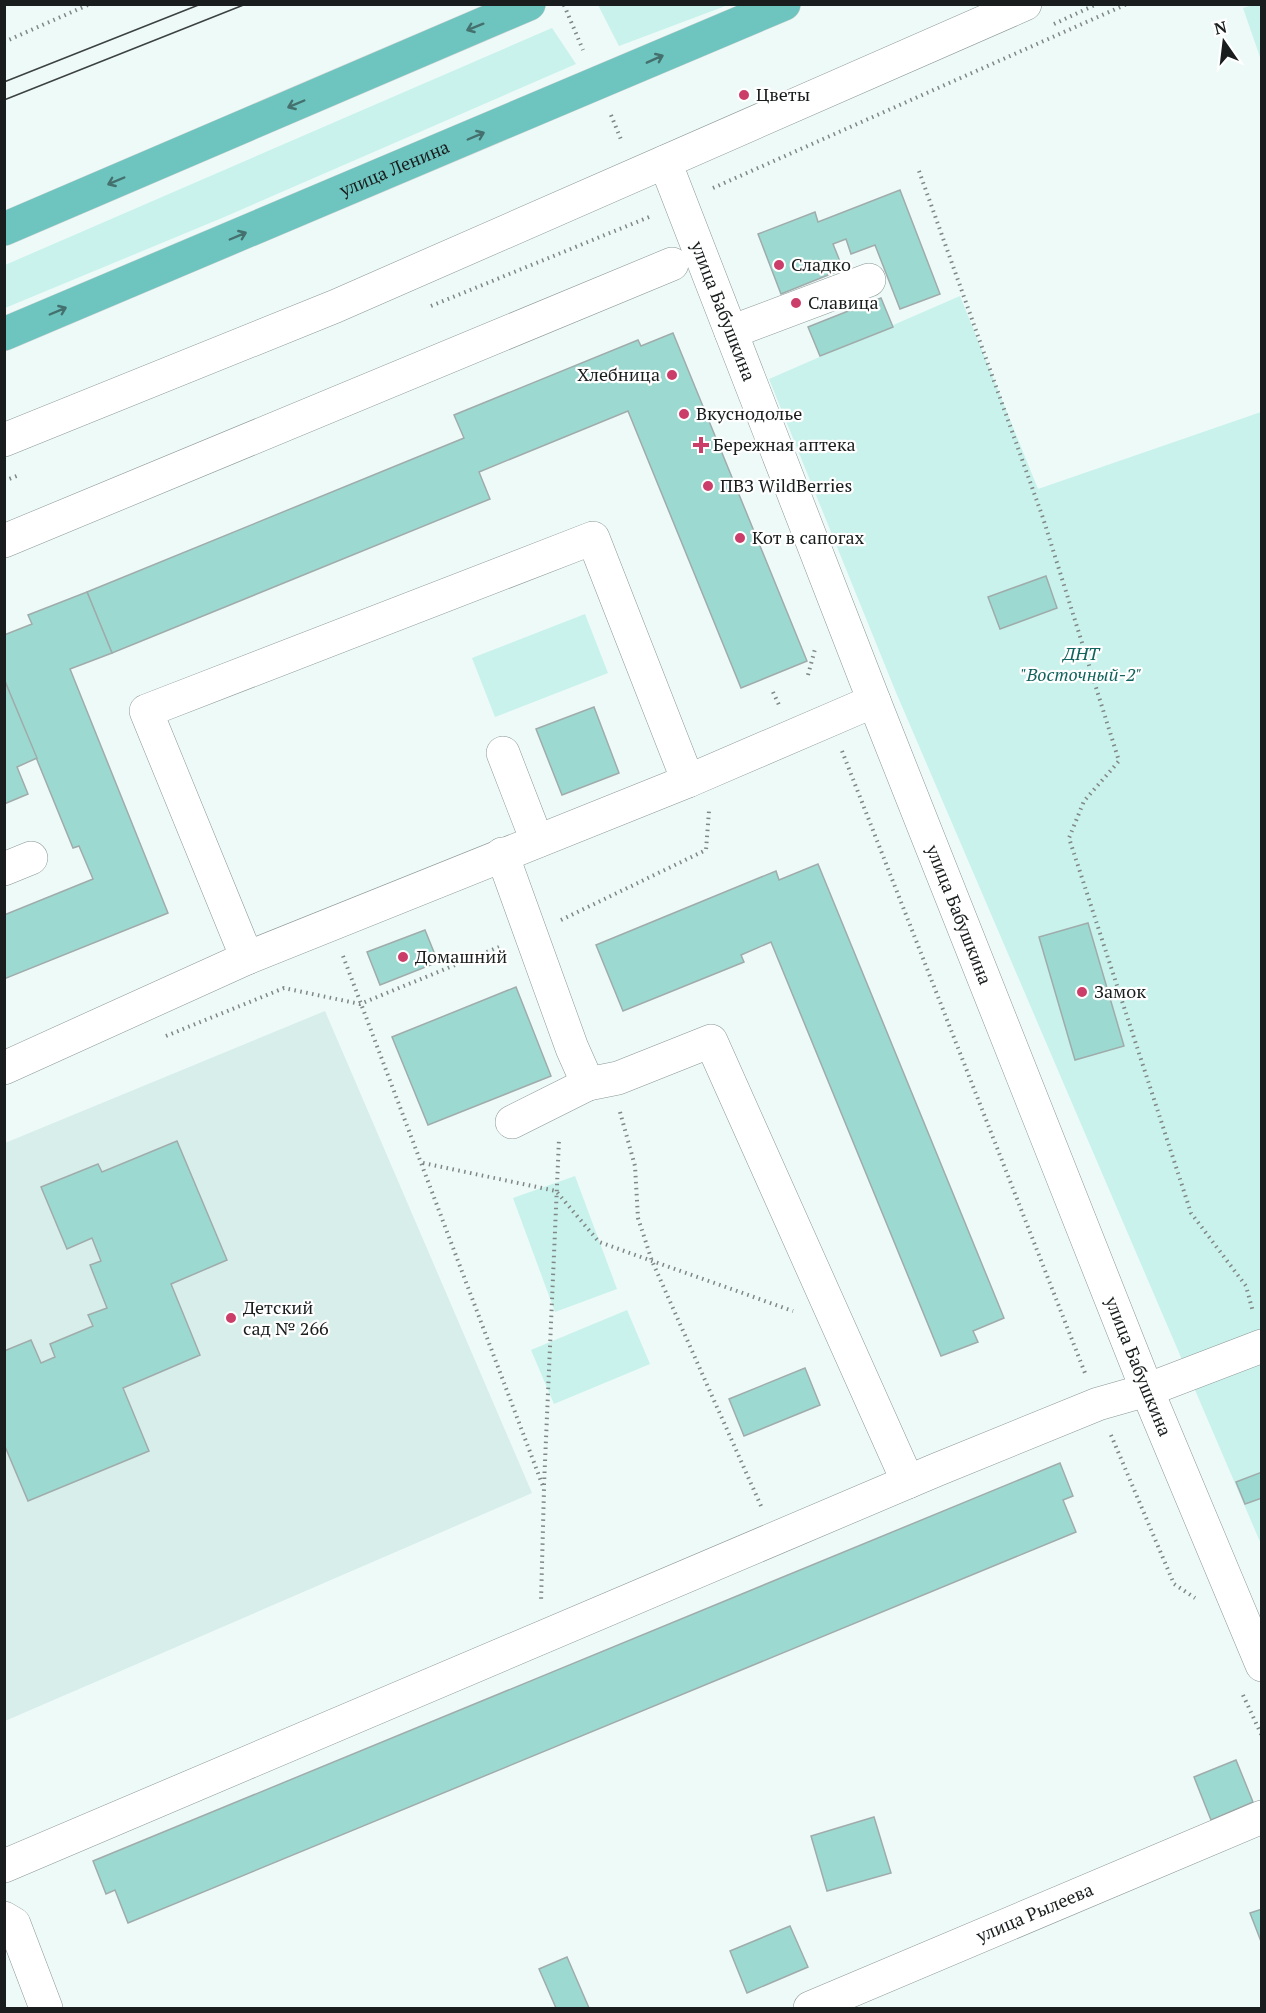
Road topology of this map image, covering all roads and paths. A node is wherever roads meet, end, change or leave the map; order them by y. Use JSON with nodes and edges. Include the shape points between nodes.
{"nodes":[{"id":1,"x":90,"y":4,"type":"edge"},
{"id":2,"x":529,"y":4,"type":"edge"},
{"id":3,"x":784,"y":4,"type":"edge"},
{"id":4,"x":1025,"y":4,"type":"edge"},
{"id":5,"x":1127,"y":4,"type":"edge"},
{"id":6,"x":4,"y":42,"type":"edge"},
{"id":7,"x":665,"y":162,"type":"junction"},
{"id":8,"x":920,"y":171,"type":"dead end"},
{"id":9,"x":681,"y":202,"type":"junction"},
{"id":10,"x":4,"y":229,"type":"edge"},
{"id":11,"x":672,"y":264,"type":"dead end"},
{"id":12,"x":869,"y":280,"type":"dead end"},
{"id":13,"x":422,"y":310,"type":"dead end"},
{"id":14,"x":731,"y":332,"type":"junction"},
{"id":15,"x":4,"y":334,"type":"edge"},
{"id":16,"x":4,"y":440,"type":"edge"},
{"id":17,"x":26,"y":472,"type":"dead end"},
{"id":18,"x":4,"y":481,"type":"edge"},
{"id":19,"x":4,"y":541,"type":"edge"},
{"id":20,"x":874,"y":701,"type":"junction"},
{"id":21,"x":503,"y":753,"type":"dead end"},
{"id":22,"x":701,"y":775,"type":"junction"},
{"id":23,"x":537,"y":841,"type":"junction"},
{"id":24,"x":502,"y":854,"type":"junction"},
{"id":25,"x":331,"y":924,"type":"junction"},
{"id":26,"x":532,"y":934,"type":"junction"},
{"id":27,"x":247,"y":958,"type":"junction"},
{"id":28,"x":360,"y":1004,"type":"junction"},
{"id":29,"x":166,"y":1036,"type":"dead end"},
{"id":30,"x":4,"y":1068,"type":"edge"},
{"id":31,"x":603,"y":1081,"type":"junction"},
{"id":32,"x":513,"y":1122,"type":"dead end"},
{"id":33,"x":559,"y":1129,"type":"dead end"},
{"id":34,"x":422,"y":1163,"type":"junction"},
{"id":35,"x":556,"y":1191,"type":"junction"},
{"id":36,"x":652,"y":1261,"type":"junction"},
{"id":37,"x":840,"y":1328,"type":"junction"},
{"id":38,"x":1258,"y":1333,"type":"edge"},
{"id":39,"x":1147,"y":1390,"type":"junction"},
{"id":40,"x":908,"y":1482,"type":"junction"},
{"id":41,"x":544,"y":1489,"type":"junction"},
{"id":42,"x":776,"y":1538,"type":"junction"},
{"id":43,"x":540,"y":1638,"type":"junction"},
{"id":44,"x":1262,"y":1665,"type":"edge"},
{"id":45,"x":1262,"y":1817,"type":"edge"},
{"id":46,"x":4,"y":1866,"type":"edge"},
{"id":47,"x":4,"y":1918,"type":"edge"},
{"id":48,"x":46,"y":2008,"type":"edge"},
{"id":49,"x":810,"y":2008,"type":"edge"}],
"edges":[{"from":1,"to":6,"type":"path"},
{"from":2,"to":10,"type":"main road","one_way":true},
{"from":15,"to":3,"type":"main road","name":"улица Ленина","one_way":true},
{"from":4,"to":7,"type":"street"},
{"from":5,"to":9,"type":"path"},
{"from":7,"to":9,"type":"street","name":"улица Бабушкина"},
{"from":7,"to":16,"type":"street","via":[[336,306]]},
{"from":8,"to":38,"type":"path","via":[[1043,518],[1119,761],[1084,801],[1069,838],[1191,1213],[1246,1286]]},
{"from":9,"to":13,"type":"path"},
{"from":9,"to":14,"type":"street","name":"улица Бабушкина"},
{"from":11,"to":19,"type":"street"},
{"from":12,"to":14,"type":"street"},
{"from":14,"to":20,"type":"street","name":"улица Бабушкина"},
{"from":17,"to":18,"type":"path"},
{"from":20,"to":22,"type":"street"},
{"from":20,"to":39,"type":"street","name":"улица Бабушкина"},
{"from":21,"to":23,"type":"street"},
{"from":22,"to":23,"type":"street"},
{"from":22,"to":26,"type":"path","via":[[706,850]]},
{"from":22,"to":27,"type":"street","via":[[593,538],[146,711]]},
{"from":23,"to":24,"type":"street"},
{"from":24,"to":25,"type":"street"},
{"from":24,"to":26,"type":"street"},
{"from":25,"to":27,"type":"street"},
{"from":25,"to":28,"type":"path"},
{"from":26,"to":28,"type":"path"},
{"from":26,"to":31,"type":"street","via":[[572,1048]]},
{"from":27,"to":30,"type":"street"},
{"from":28,"to":29,"type":"path","via":[[284,988]]},
{"from":28,"to":34,"type":"path"},
{"from":31,"to":32,"type":"street"},
{"from":31,"to":36,"type":"path","via":[[620,1114],[635,1166],[638,1218]]},
{"from":31,"to":37,"type":"street","via":[[711,1041]]},
{"from":33,"to":35,"type":"path"},
{"from":34,"to":35,"type":"path"},
{"from":34,"to":41,"type":"path"},
{"from":35,"to":36,"type":"path","via":[[599,1242]]},
{"from":35,"to":41,"type":"path"},
{"from":36,"to":37,"type":"path"},
{"from":36,"to":42,"type":"path"},
{"from":37,"to":40,"type":"street"},
{"from":38,"to":39,"type":"street"},
{"from":39,"to":40,"type":"street","via":[[1098,1404]]},
{"from":39,"to":44,"type":"street","name":"улица Бабушкина"},
{"from":40,"to":42,"type":"street"},
{"from":41,"to":43,"type":"path"},
{"from":42,"to":43,"type":"street"},
{"from":43,"to":46,"type":"street"},
{"from":45,"to":49,"type":"street","name":"улица Рылеева"},
{"from":47,"to":48,"type":"street","via":[[14,1924]]}]}
